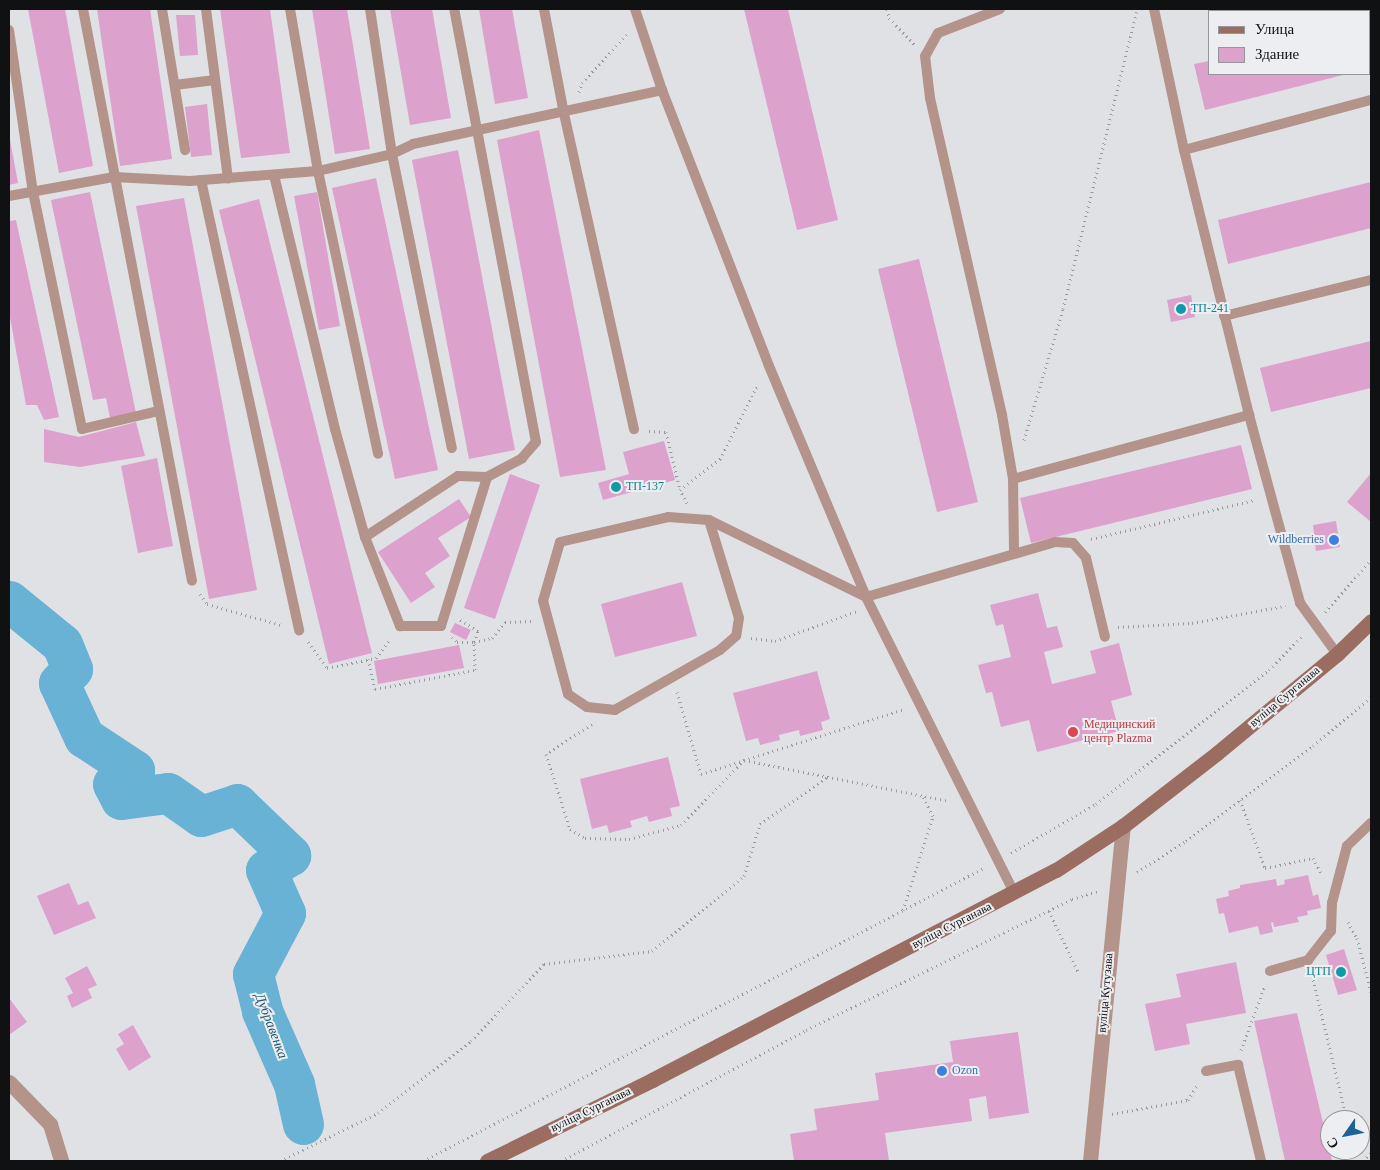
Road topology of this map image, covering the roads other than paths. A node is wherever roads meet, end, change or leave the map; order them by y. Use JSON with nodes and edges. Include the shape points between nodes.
{"nodes":[{"id":1,"x":83,"y":9,"type":"edge"},
{"id":2,"x":162,"y":9,"type":"edge"},
{"id":3,"x":206,"y":9,"type":"edge"},
{"id":4,"x":290,"y":9,"type":"edge"},
{"id":5,"x":370,"y":9,"type":"edge"},
{"id":6,"x":454,"y":9,"type":"edge"},
{"id":7,"x":544,"y":9,"type":"edge"},
{"id":8,"x":635,"y":9,"type":"edge"},
{"id":9,"x":1000,"y":9,"type":"edge"},
{"id":10,"x":1154,"y":9,"type":"edge"},
{"id":11,"x":9,"y":30,"type":"edge"},
{"id":12,"x":215,"y":80,"type":"junction"},
{"id":13,"x":174,"y":85,"type":"junction"},
{"id":14,"x":662,"y":90,"type":"junction"},
{"id":15,"x":1371,"y":100,"type":"edge"},
{"id":16,"x":563,"y":109,"type":"junction"},
{"id":17,"x":475,"y":130,"type":"junction"},
{"id":18,"x":185,"y":150,"type":"dead end"},
{"id":19,"x":1184,"y":150,"type":"junction"},
{"id":20,"x":392,"y":154,"type":"junction"},
{"id":21,"x":318,"y":171,"type":"junction"},
{"id":22,"x":274,"y":175,"type":"junction"},
{"id":23,"x":114,"y":177,"type":"junction"},
{"id":24,"x":228,"y":179,"type":"junction"},
{"id":25,"x":200,"y":180,"type":"junction"},
{"id":26,"x":33,"y":192,"type":"junction"},
{"id":27,"x":9,"y":196,"type":"edge"},
{"id":28,"x":1371,"y":280,"type":"edge"},
{"id":29,"x":1224,"y":316,"type":"junction"},
{"id":30,"x":159,"y":411,"type":"junction"},
{"id":31,"x":1248,"y":415,"type":"junction"},
{"id":32,"x":634,"y":429,"type":"road end"},
{"id":33,"x":452,"y":448,"type":"dead end"},
{"id":34,"x":378,"y":454,"type":"dead end"},
{"id":35,"x":487,"y":477,"type":"junction"},
{"id":36,"x":1012,"y":479,"type":"junction"},
{"id":37,"x":710,"y":520,"type":"junction"},
{"id":38,"x":365,"y":537,"type":"junction"},
{"id":39,"x":1014,"y":554,"type":"junction"},
{"id":40,"x":192,"y":581,"type":"dead end"},
{"id":41,"x":869,"y":602,"type":"junction"},
{"id":42,"x":1371,"y":620,"type":"edge"},
{"id":43,"x":299,"y":630,"type":"dead end"},
{"id":44,"x":1104,"y":632,"type":"road end"},
{"id":45,"x":1337,"y":654,"type":"junction"},
{"id":46,"x":1371,"y":823,"type":"edge"},
{"id":47,"x":1123,"y":826,"type":"junction"},
{"id":48,"x":1014,"y":894,"type":"junction"},
{"id":49,"x":1270,"y":971,"type":"road end"},
{"id":50,"x":1206,"y":1071,"type":"road end"},
{"id":51,"x":9,"y":1082,"type":"edge"},
{"id":52,"x":61,"y":1161,"type":"edge"},
{"id":53,"x":488,"y":1161,"type":"edge"},
{"id":54,"x":1090,"y":1161,"type":"edge"},
{"id":55,"x":1261,"y":1161,"type":"edge"}],
"edges":[{"from":1,"to":23,"type":"lane"},
{"from":2,"to":13,"type":"lane"},
{"from":3,"to":12,"type":"lane"},
{"from":4,"to":21,"type":"lane"},
{"from":5,"to":20,"type":"lane"},
{"from":6,"to":17,"type":"lane"},
{"from":7,"to":16,"type":"lane"},
{"from":8,"to":14,"type":"lane"},
{"from":9,"to":36,"type":"lane","via":[[938,33],[926,56],[930,98],[1002,416]]},
{"from":10,"to":19,"type":"lane"},
{"from":11,"to":26,"type":"lane"},
{"from":12,"to":13,"type":"lane"},
{"from":12,"to":24,"type":"lane"},
{"from":13,"to":18,"type":"lane"},
{"from":14,"to":16,"type":"lane"},
{"from":14,"to":41,"type":"lane","via":[[775,380]]},
{"from":15,"to":19,"type":"lane"},
{"from":16,"to":17,"type":"lane"},
{"from":16,"to":32,"type":"lane"},
{"from":17,"to":20,"type":"lane","via":[[412,144]]},
{"from":17,"to":35,"type":"lane","via":[[536,442],[522,458]]},
{"from":19,"to":29,"type":"lane"},
{"from":20,"to":21,"type":"lane"},
{"from":20,"to":33,"type":"lane"},
{"from":21,"to":22,"type":"lane"},
{"from":21,"to":34,"type":"lane"},
{"from":22,"to":24,"type":"lane"},
{"from":22,"to":38,"type":"lane","via":[[335,429]]},
{"from":23,"to":25,"type":"lane"},
{"from":23,"to":26,"type":"lane"},
{"from":23,"to":30,"type":"lane"},
{"from":24,"to":25,"type":"lane"},
{"from":25,"to":43,"type":"lane"},
{"from":26,"to":27,"type":"lane"},
{"from":26,"to":30,"type":"lane","via":[[82,429]]},
{"from":28,"to":29,"type":"lane"},
{"from":29,"to":31,"type":"lane"},
{"from":30,"to":40,"type":"lane"},
{"from":31,"to":36,"type":"lane"},
{"from":31,"to":45,"type":"lane","via":[[1300,603]]},
{"from":35,"to":38,"type":"lane","via":[[458,476]]},
{"from":35,"to":38,"type":"lane","via":[[441,626],[400,626]]},
{"from":36,"to":39,"type":"lane"},
{"from":37,"to":37,"type":"lane","via":[[738,618],[736,636],[720,650],[615,710],[587,707],[568,694],[543,602],[560,542],[668,517]]},
{"from":37,"to":41,"type":"lane"},
{"from":39,"to":41,"type":"lane"},
{"from":39,"to":44,"type":"lane","via":[[1054,542],[1073,543],[1086,558]]},
{"from":41,"to":48,"type":"lane"},
{"from":42,"to":45,"type":"main road","name":"вуліца Сурганава"},
{"from":45,"to":47,"type":"main road","name":"вуліца Сурганава"},
{"from":46,"to":49,"type":"lane","via":[[1347,846],[1334,896],[1331,931],[1308,960]]},
{"from":47,"to":48,"type":"main road","name":"вуліца Сурганава"},
{"from":47,"to":54,"type":"street","name":"вуліца Кутузава"},
{"from":48,"to":53,"type":"main road","name":"вуліца Сурганава"},
{"from":50,"to":55,"type":"lane","via":[[1238,1065]]},
{"from":51,"to":52,"type":"street","via":[[50,1124]]}]}
